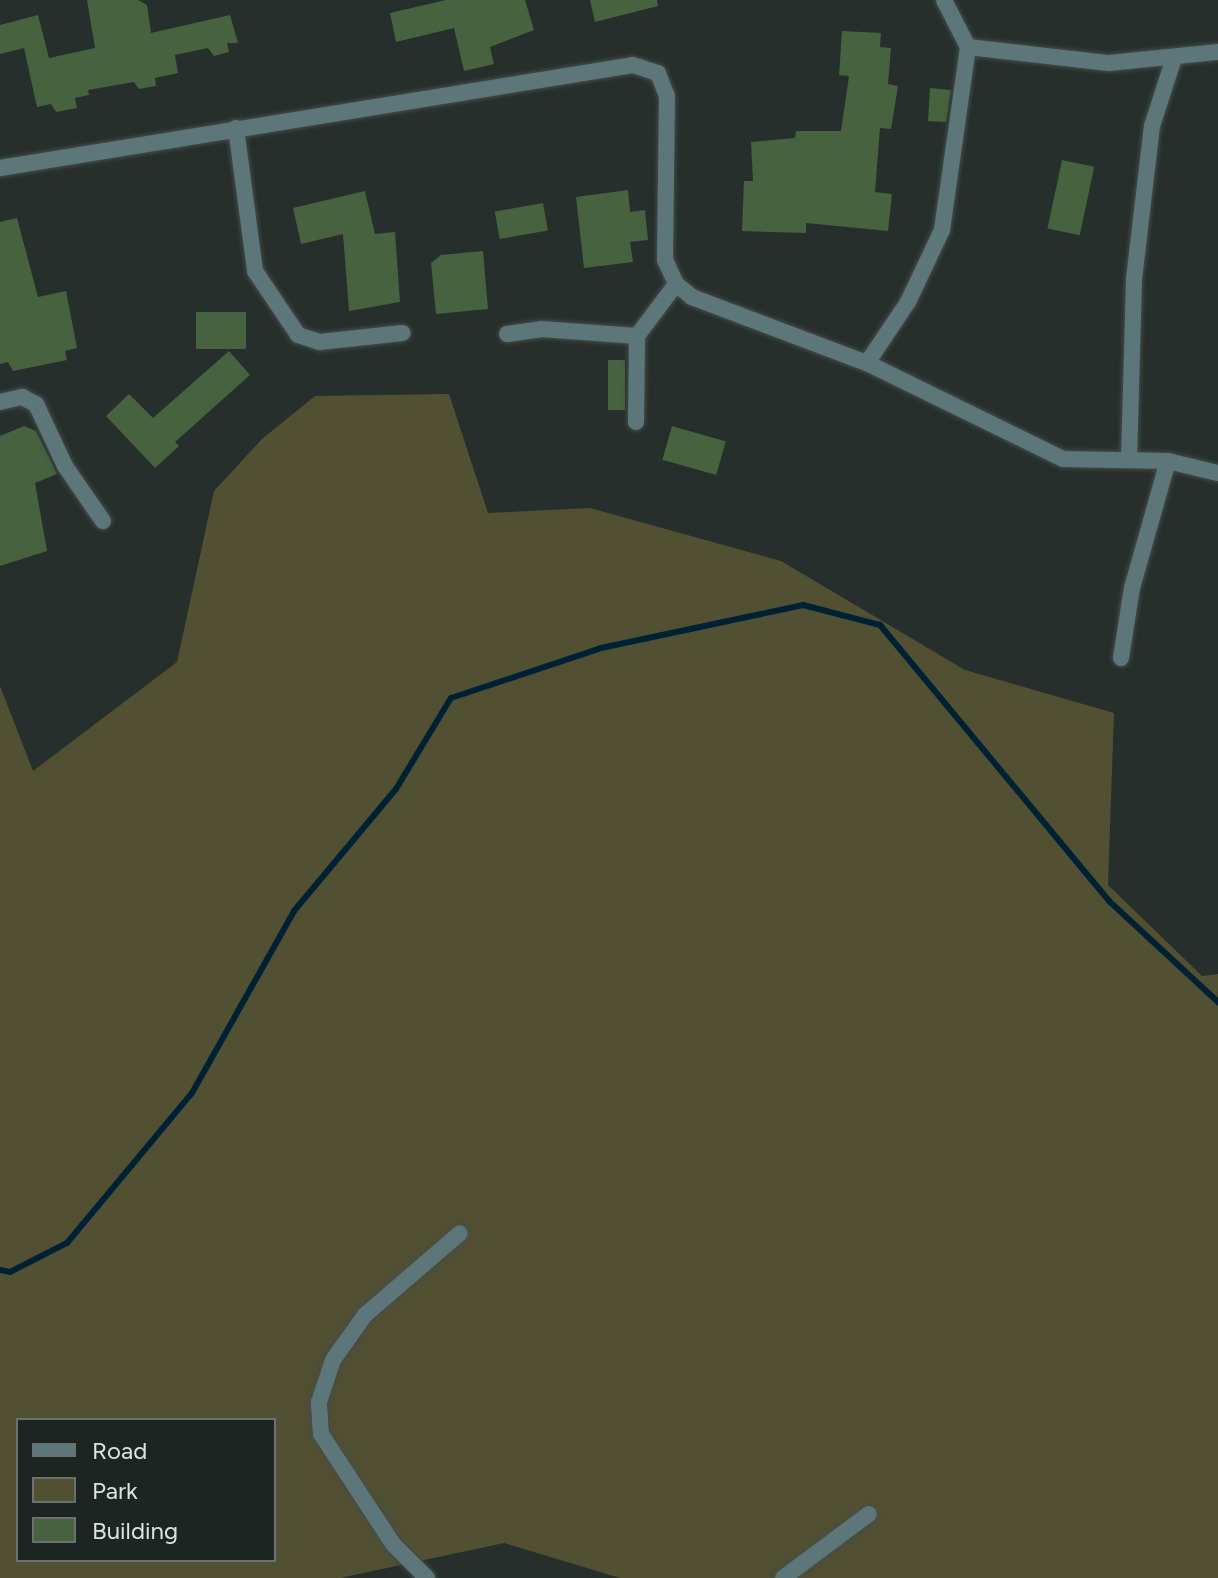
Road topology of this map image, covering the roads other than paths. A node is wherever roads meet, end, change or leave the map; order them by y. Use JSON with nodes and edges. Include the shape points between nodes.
{"nodes":[{"id":1,"x":944,"y":0,"type":"edge"},
{"id":2,"x":968,"y":47,"type":"junction"},
{"id":3,"x":1218,"y":52,"type":"edge"},
{"id":4,"x":1174,"y":58,"type":"junction"},
{"id":5,"x":236,"y":128,"type":"junction"},
{"id":6,"x":0,"y":168,"type":"edge"},
{"id":7,"x":676,"y":284,"type":"junction"},
{"id":8,"x":403,"y":333,"type":"dead end"},
{"id":9,"x":507,"y":334,"type":"dead end"},
{"id":10,"x":637,"y":336,"type":"junction"},
{"id":11,"x":867,"y":363,"type":"junction"},
{"id":12,"x":0,"y":402,"type":"edge"},
{"id":13,"x":636,"y":422,"type":"dead end"},
{"id":14,"x":1129,"y":460,"type":"junction"},
{"id":15,"x":1168,"y":461,"type":"junction"},
{"id":16,"x":1218,"y":473,"type":"edge"},
{"id":17,"x":103,"y":521,"type":"dead end"},
{"id":18,"x":1121,"y":658,"type":"dead end"},
{"id":19,"x":460,"y":1233,"type":"dead end"},
{"id":20,"x":869,"y":1514,"type":"dead end"},
{"id":21,"x":427,"y":1578,"type":"edge"},
{"id":22,"x":783,"y":1578,"type":"edge"}],
"edges":[{"from":1,"to":2,"type":"street"},
{"from":2,"to":4,"type":"street","via":[[1109,63]]},
{"from":2,"to":11,"type":"street","via":[[942,230],[908,302]]},
{"from":3,"to":4,"type":"street"},
{"from":4,"to":14,"type":"street","via":[[1152,126],[1134,279]]},
{"from":5,"to":6,"type":"street"},
{"from":5,"to":7,"type":"street","via":[[587,69],[633,65],[658,73],[667,96],[665,260]]},
{"from":5,"to":8,"type":"street","via":[[255,271],[298,335],[320,342]]},
{"from":7,"to":10,"type":"street"},
{"from":7,"to":11,"type":"street","via":[[692,297]]},
{"from":9,"to":10,"type":"street","via":[[541,329]]},
{"from":10,"to":13,"type":"street"},
{"from":11,"to":14,"type":"street","via":[[1063,459]]},
{"from":12,"to":17,"type":"street","via":[[22,397],[36,404],[65,466]]},
{"from":14,"to":15,"type":"street"},
{"from":15,"to":16,"type":"street"},
{"from":15,"to":18,"type":"street","via":[[1132,588]]},
{"from":19,"to":21,"type":"street","via":[[365,1315],[333,1360],[319,1402],[321,1434],[393,1544]]},
{"from":20,"to":22,"type":"street"}]}
